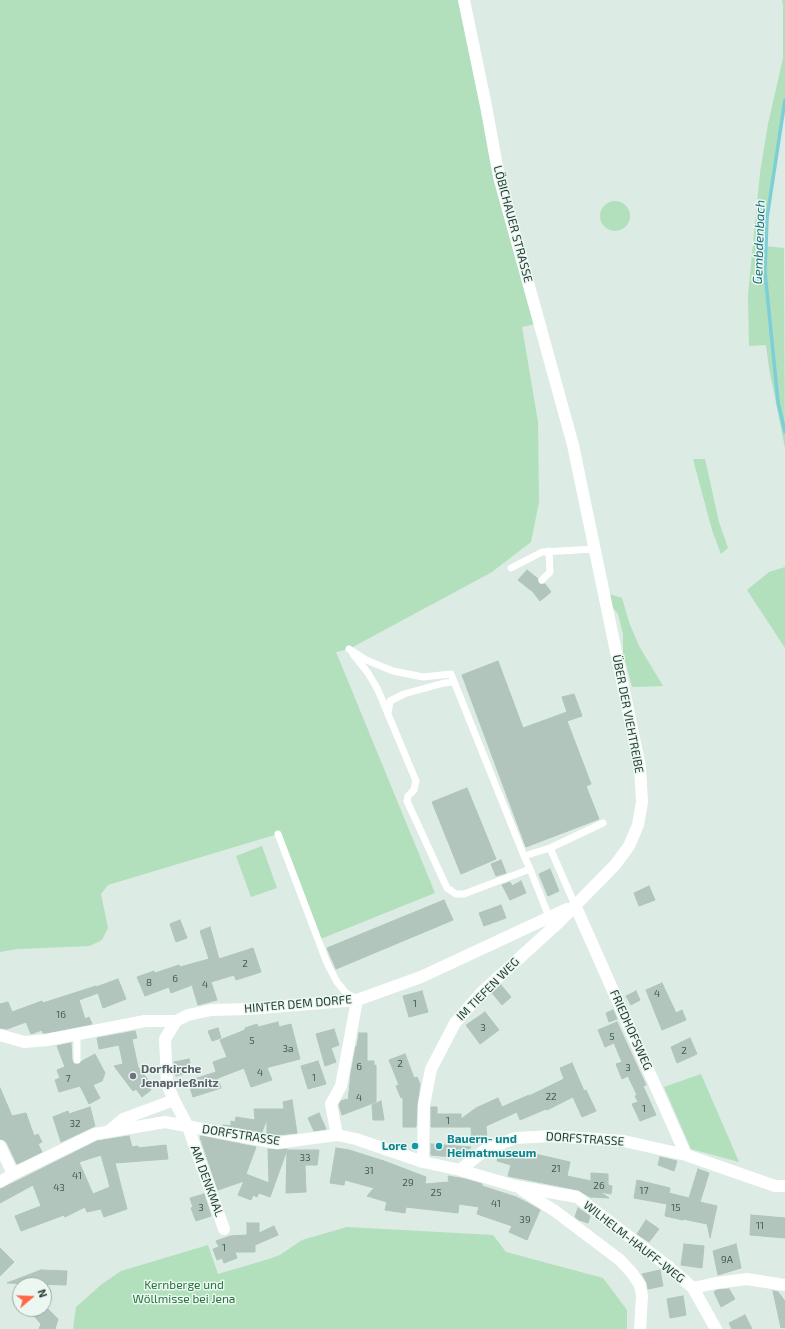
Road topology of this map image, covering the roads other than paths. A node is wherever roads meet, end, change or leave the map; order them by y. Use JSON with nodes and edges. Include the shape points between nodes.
{"nodes":[{"id":1,"x":464,"y":0,"type":"edge"},
{"id":2,"x":573,"y":445,"type":"joint"},
{"id":3,"x":595,"y":549,"type":"junction"},
{"id":4,"x":549,"y":551,"type":"junction"},
{"id":5,"x":511,"y":568,"type":"dead end"},
{"id":6,"x":542,"y":580,"type":"dead end"},
{"id":7,"x":454,"y":682,"type":"junction"},
{"id":8,"x":388,"y":714,"type":"junction"},
{"id":9,"x":603,"y":823,"type":"dead end"},
{"id":10,"x":278,"y":834,"type":"dead end"},
{"id":11,"x":550,"y":848,"type":"junction"},
{"id":12,"x":524,"y":856,"type":"junction"},
{"id":13,"x":530,"y":869,"type":"junction"},
{"id":14,"x":575,"y":905,"type":"junction"},
{"id":15,"x":549,"y":917,"type":"junction"},
{"id":16,"x":358,"y":1000,"type":"junction"},
{"id":17,"x":176,"y":1021,"type":"junction"},
{"id":18,"x":77,"y":1034,"type":"junction"},
{"id":19,"x":0,"y":1035,"type":"edge"},
{"id":20,"x":78,"y":1060,"type":"dead end"},
{"id":21,"x":174,"y":1100,"type":"junction"},
{"id":22,"x":188,"y":1127,"type":"junction"},
{"id":23,"x":108,"y":1132,"type":"junction"},
{"id":24,"x":337,"y":1135,"type":"junction"},
{"id":25,"x":0,"y":1146,"type":"edge"},
{"id":26,"x":686,"y":1155,"type":"junction"},
{"id":27,"x":423,"y":1162,"type":"junction"},
{"id":28,"x":460,"y":1170,"type":"junction"},
{"id":29,"x":13,"y":1174,"type":"junction"},
{"id":30,"x":0,"y":1182,"type":"edge"},
{"id":31,"x":515,"y":1186,"type":"junction"},
{"id":32,"x":785,"y":1186,"type":"edge"},
{"id":33,"x":224,"y":1229,"type":"dead end"},
{"id":34,"x":785,"y":1285,"type":"edge"},
{"id":35,"x":692,"y":1288,"type":"junction"},
{"id":36,"x":640,"y":1329,"type":"edge"},
{"id":37,"x":716,"y":1329,"type":"edge"}],
"edges":[{"from":1,"to":2,"type":"street","name":"LÖBICHAUER STRASSE","via":[[499,177]]},
{"from":2,"to":3,"type":"street","name":"ÜBER DER VIEHTREIBE"},
{"from":3,"to":4,"type":"lane"},
{"from":3,"to":14,"type":"street","name":"ÜBER DER VIEHTREIBE","via":[[640,766],[642,802],[638,825],[629,846],[615,865]]},
{"from":4,"to":5,"type":"lane"},
{"from":4,"to":6,"type":"lane","via":[[550,572]]},
{"from":7,"to":8,"type":"lane","via":[[404,694],[390,701]]},
{"from":7,"to":8,"type":"lane","via":[[451,674],[422,677],[393,671],[366,660],[349,649],[368,673]]},
{"from":7,"to":12,"type":"lane"},
{"from":8,"to":13,"type":"lane","via":[[416,781],[407,801],[447,888],[456,894],[464,894]]},
{"from":9,"to":11,"type":"lane"},
{"from":10,"to":16,"type":"lane","via":[[327,963],[346,993]]},
{"from":11,"to":12,"type":"lane"},
{"from":11,"to":14,"type":"lane"},
{"from":12,"to":13,"type":"lane"},
{"from":13,"to":15,"type":"lane"},
{"from":14,"to":15,"type":"street","name":"HINTER DEM DORFE"},
{"from":14,"to":26,"type":"street","name":"FRIEDHOFSWEG"},
{"from":14,"to":27,"type":"street","name":"IM TIEFEN WEG","via":[[482,992],[455,1023],[431,1069],[424,1105]]},
{"from":15,"to":16,"type":"street","name":"HINTER DEM DORFE","via":[[421,977]]},
{"from":16,"to":17,"type":"street","name":"HINTER DEM DORFE","via":[[211,1010],[188,1015]]},
{"from":16,"to":24,"type":"street","via":[[341,1086],[331,1104]]},
{"from":17,"to":18,"type":"street","name":"HINTER DEM DORFE","via":[[145,1021]]},
{"from":17,"to":21,"type":"street","name":"AM DENKMAL","via":[[165,1039],[167,1084]]},
{"from":18,"to":19,"type":"street","name":"HINTER DEM DORFE","via":[[24,1042]]},
{"from":18,"to":20,"type":"lane"},
{"from":21,"to":22,"type":"street","name":"AM DENKMAL"},
{"from":21,"to":23,"type":"street","via":[[123,1119]]},
{"from":22,"to":23,"type":"street","name":"DORFSTRASSE","via":[[165,1122]]},
{"from":22,"to":24,"type":"street","name":"DORFSTRASSE","via":[[277,1143]]},
{"from":22,"to":33,"type":"street","name":"AM DENKMAL"},
{"from":23,"to":29,"type":"street","name":"DORFSTRASSE","via":[[95,1134]]},
{"from":24,"to":27,"type":"street","name":"DORFSTRASSE"},
{"from":25,"to":29,"type":"street"},
{"from":26,"to":28,"type":"street","name":"DORFSTRASSE","via":[[624,1141],[551,1136],[515,1138],[485,1150]]},
{"from":26,"to":32,"type":"street","name":"DORFSTRASSE","via":[[775,1186]]},
{"from":27,"to":28,"type":"street","name":"DORFSTRASSE"},
{"from":28,"to":31,"type":"street","name":"WILHELM-HAUFF-WEG"},
{"from":29,"to":30,"type":"street","name":"DORFSTRASSE"},
{"from":31,"to":35,"type":"street","name":"WILHELM-HAUFF-WEG","via":[[577,1197],[669,1267]]},
{"from":31,"to":36,"type":"street","via":[[555,1211],[620,1260],[632,1273],[640,1286],[642,1296]]},
{"from":34,"to":35,"type":"street","via":[[747,1279]]},
{"from":35,"to":37,"type":"street","name":"WILHELM-HAUFF-WEG"}]}
